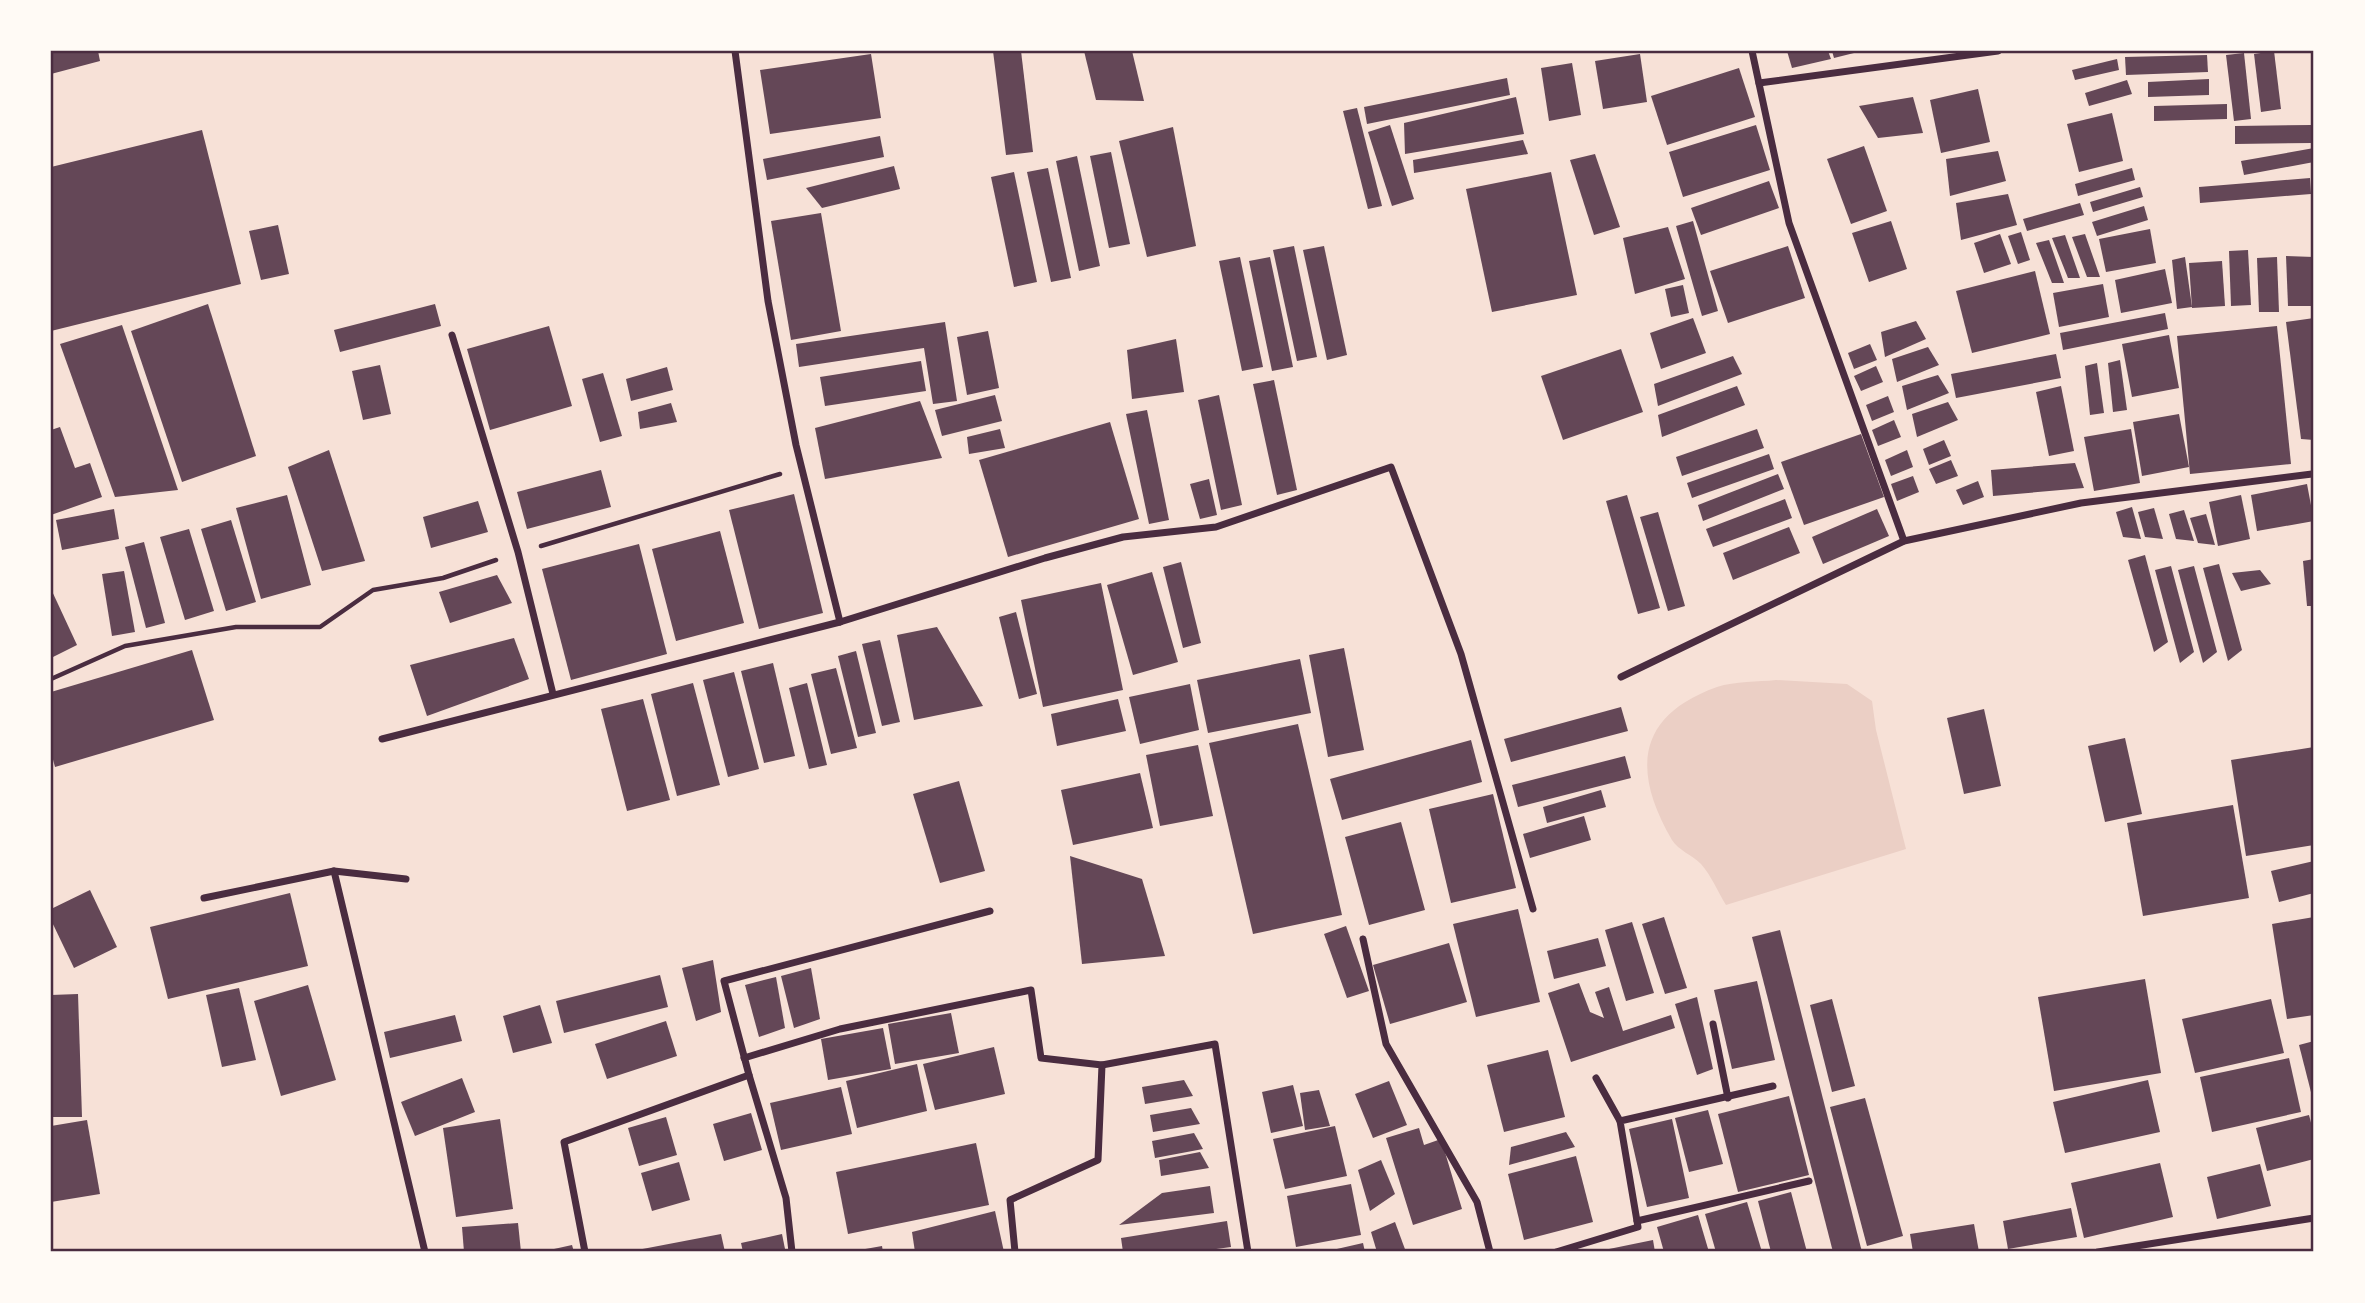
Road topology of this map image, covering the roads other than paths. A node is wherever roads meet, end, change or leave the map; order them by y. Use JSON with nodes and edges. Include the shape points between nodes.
{"nodes":[{"id":1,"x":735,"y":51,"type":"edge"},
{"id":2,"x":1752,"y":51,"type":"edge"},
{"id":3,"x":1998,"y":51,"type":"edge"},
{"id":4,"x":1759,"y":83,"type":"junction"},
{"id":5,"x":452,"y":335,"type":"dead end"},
{"id":6,"x":2312,"y":474,"type":"dead end"},
{"id":7,"x":1904,"y":541,"type":"junction"},
{"id":8,"x":840,"y":622,"type":"junction"},
{"id":9,"x":1621,"y":677,"type":"dead end"},
{"id":10,"x":553,"y":694,"type":"junction"},
{"id":11,"x":382,"y":739,"type":"dead end"},
{"id":12,"x":334,"y":871,"type":"junction"},
{"id":13,"x":407,"y":879,"type":"dead end"},
{"id":14,"x":204,"y":898,"type":"dead end"},
{"id":15,"x":1533,"y":909,"type":"dead end"},
{"id":16,"x":990,"y":911,"type":"dead end"},
{"id":17,"x":1363,"y":939,"type":"dead end"},
{"id":18,"x":1713,"y":1024,"type":"dead end"},
{"id":19,"x":744,"y":1058,"type":"junction"},
{"id":20,"x":1102,"y":1065,"type":"junction"},
{"id":21,"x":749,"y":1075,"type":"junction"},
{"id":22,"x":1596,"y":1078,"type":"dead end"},
{"id":23,"x":1773,"y":1086,"type":"dead end"},
{"id":24,"x":1728,"y":1098,"type":"junction"},
{"id":25,"x":1620,"y":1121,"type":"junction"},
{"id":26,"x":1809,"y":1181,"type":"dead end"},
{"id":27,"x":2314,"y":1218,"type":"edge"},
{"id":28,"x":1637,"y":1222,"type":"junction"},
{"id":29,"x":425,"y":1252,"type":"edge"},
{"id":30,"x":585,"y":1252,"type":"edge"},
{"id":31,"x":792,"y":1252,"type":"edge"},
{"id":32,"x":1015,"y":1252,"type":"edge"},
{"id":33,"x":1248,"y":1252,"type":"edge"},
{"id":34,"x":1490,"y":1252,"type":"edge"},
{"id":35,"x":1556,"y":1252,"type":"edge"},
{"id":36,"x":2098,"y":1252,"type":"edge"}],
"edges":[{"from":1,"to":8,"type":"street","via":[[768,302]]},
{"from":2,"to":4,"type":"street"},
{"from":3,"to":4,"type":"street"},
{"from":4,"to":7,"type":"street","via":[[1788,223]]},
{"from":5,"to":10,"type":"street","via":[[518,552]]},
{"from":6,"to":7,"type":"street","via":[[2081,503]]},
{"from":7,"to":9,"type":"street"},
{"from":8,"to":10,"type":"street"},
{"from":8,"to":15,"type":"street","via":[[1123,537],[1216,527],[1391,467],[1461,654]]},
{"from":10,"to":11,"type":"street"},
{"from":12,"to":13,"type":"street"},
{"from":12,"to":14,"type":"street"},
{"from":12,"to":29,"type":"street"},
{"from":16,"to":19,"type":"street","via":[[724,981]]},
{"from":17,"to":34,"type":"street","via":[[1386,1044],[1477,1202]]},
{"from":18,"to":24,"type":"street"},
{"from":19,"to":20,"type":"street","via":[[840,1029],[1031,990],[1041,1058]]},
{"from":19,"to":21,"type":"street"},
{"from":20,"to":32,"type":"street","via":[[1098,1160],[1010,1200]]},
{"from":20,"to":33,"type":"street","via":[[1214,1044]]},
{"from":21,"to":30,"type":"street","via":[[564,1142]]},
{"from":21,"to":31,"type":"street","via":[[786,1198]]},
{"from":22,"to":25,"type":"street"},
{"from":23,"to":24,"type":"street"},
{"from":24,"to":25,"type":"street"},
{"from":25,"to":28,"type":"street"},
{"from":26,"to":28,"type":"street"},
{"from":27,"to":36,"type":"street"},
{"from":28,"to":35,"type":"street","via":[[1638,1227]]}]}
